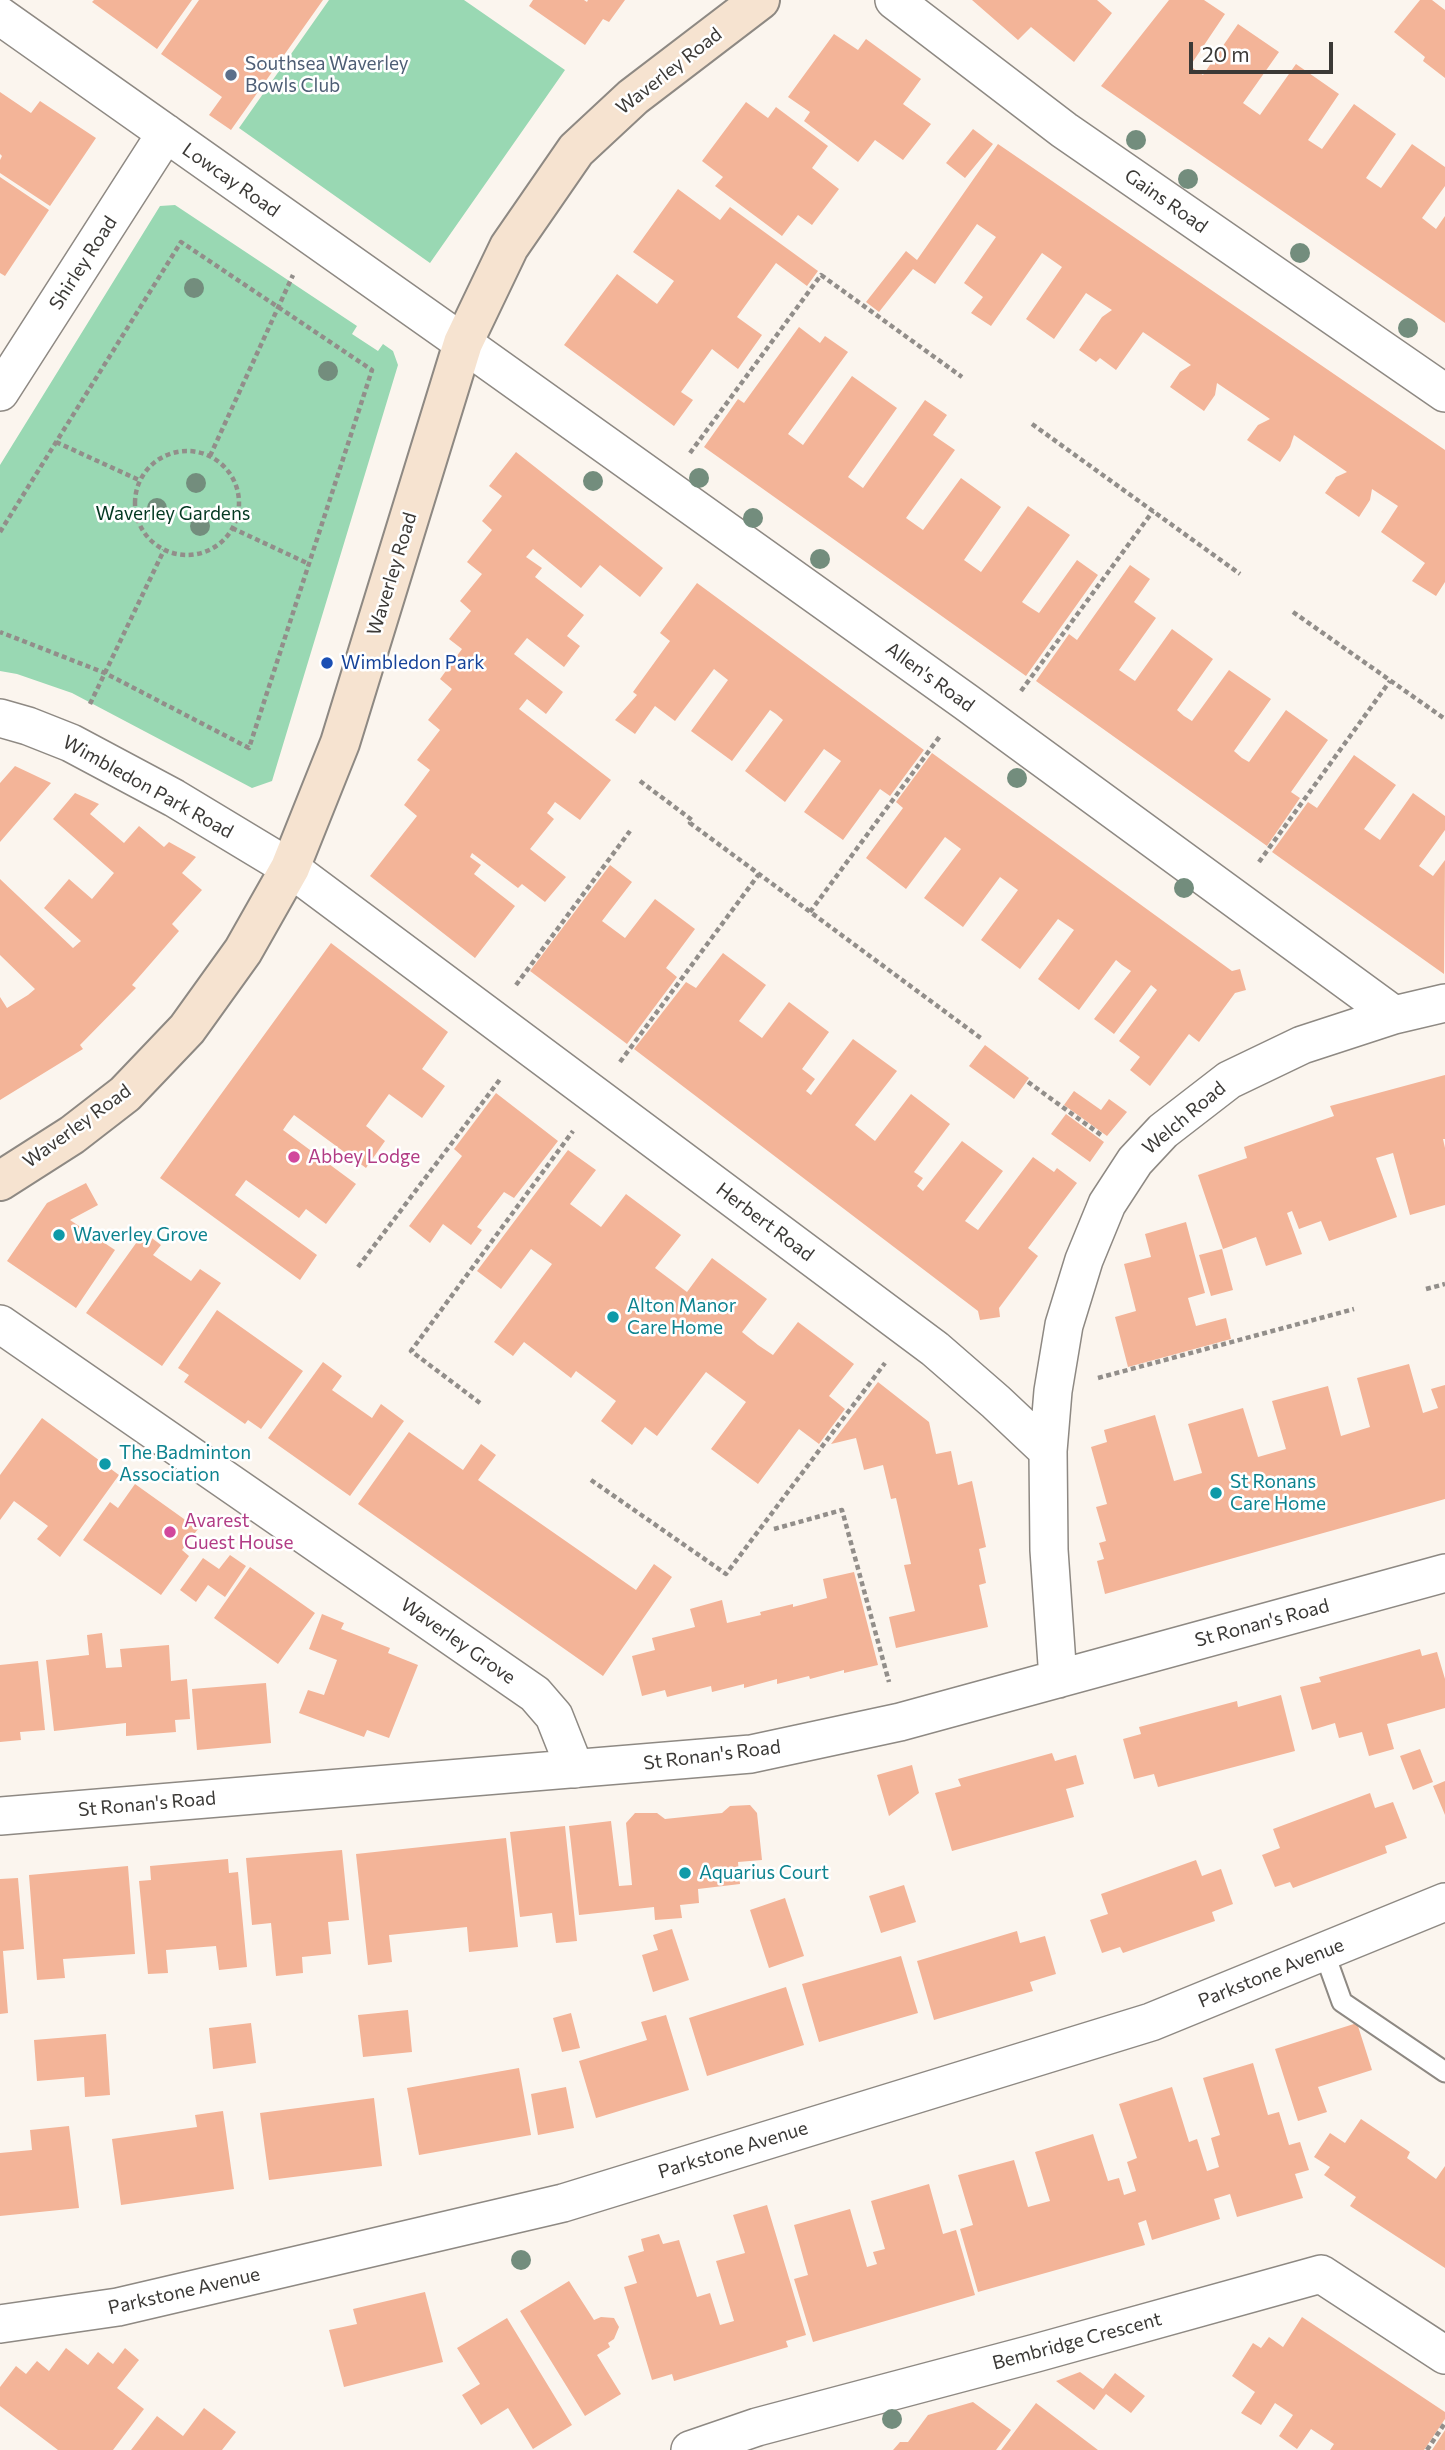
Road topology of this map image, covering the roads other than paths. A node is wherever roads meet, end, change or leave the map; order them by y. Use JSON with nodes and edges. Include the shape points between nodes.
{"nodes":[{"id":1,"x":760,"y":0,"type":"edge"},
{"id":2,"x":894,"y":0,"type":"edge"},
{"id":3,"x":0,"y":16,"type":"edge"},
{"id":4,"x":166,"y":133,"type":"junction"},
{"id":5,"x":463,"y":343,"type":"junction"},
{"id":6,"x":0,"y":392,"type":"edge"},
{"id":7,"x":1445,"y":393,"type":"edge"},
{"id":8,"x":0,"y":718,"type":"edge"},
{"id":9,"x":290,"y":868,"type":"junction"},
{"id":10,"x":1445,"y":1003,"type":"edge"},
{"id":11,"x":1394,"y":1015,"type":"junction"},
{"id":12,"x":0,"y":1181,"type":"edge"},
{"id":13,"x":0,"y":1324,"type":"edge"},
{"id":14,"x":1048,"y":1451,"type":"junction"},
{"id":15,"x":1445,"y":1573,"type":"edge"},
{"id":16,"x":1058,"y":1679,"type":"junction"},
{"id":17,"x":575,"y":1769,"type":"junction"},
{"id":18,"x":0,"y":1816,"type":"edge"},
{"id":19,"x":1445,"y":1902,"type":"edge"},
{"id":20,"x":1324,"y":1952,"type":"junction"},
{"id":21,"x":1445,"y":2072,"type":"edge"},
{"id":22,"x":0,"y":2324,"type":"edge"},
{"id":23,"x":1445,"y":2355,"type":"edge"},
{"id":24,"x":757,"y":2427,"type":"junction"},
{"id":25,"x":690,"y":2450,"type":"edge"},
{"id":26,"x":788,"y":2450,"type":"edge"}],
"edges":[{"from":1,"to":5,"type":"main road","name":"Waverley Road","via":[[633,97],[576,150],[509,247]]},
{"from":2,"to":7,"type":"street","name":"Gains Road","via":[[1064,130]]},
{"from":3,"to":4,"type":"street","name":"Lowcay Road"},
{"from":4,"to":5,"type":"street","name":"Lowcay Road"},
{"from":4,"to":6,"type":"street","name":"Shirley Road"},
{"from":5,"to":9,"type":"main road","name":"Waverley Road","via":[[340,743]]},
{"from":5,"to":11,"type":"street","name":"Allen's Road"},
{"from":8,"to":9,"type":"street","name":"Wimbledon Park Road","via":[[71,743]]},
{"from":9,"to":12,"type":"main road","name":"Waverley Road","via":[[243,951],[187,1029],[125,1094]]},
{"from":9,"to":14,"type":"street","name":"Herbert Road","via":[[910,1331]]},
{"from":10,"to":11,"type":"street","name":"Welch Road"},
{"from":11,"to":14,"type":"street","name":"Welch Road","via":[[1302,1045],[1228,1080],[1163,1131],[1135,1160],[1107,1204],[1084,1260],[1065,1325]]},
{"from":13,"to":17,"type":"street","name":"Waverley Grove","via":[[535,1694],[554,1716]]},
{"from":14,"to":16,"type":"street"},
{"from":15,"to":16,"type":"street","name":"St Ronan's Road"},
{"from":16,"to":17,"type":"street","name":"St Ronan's Road","via":[[900,1722],[751,1754]]},
{"from":17,"to":18,"type":"street","name":"St Ronan's Road"},
{"from":19,"to":20,"type":"street","name":"Parkstone Avenue"},
{"from":20,"to":21,"type":"lane","via":[[1342,2002]]},
{"from":20,"to":22,"type":"street","name":"Parkstone Avenue","via":[[1151,2022],[563,2203],[118,2307]]},
{"from":23,"to":24,"type":"street","name":"Bembridge Crescent","via":[[1321,2274]]},
{"from":24,"to":25,"type":"street","name":"Bembridge Crescent"},
{"from":24,"to":26,"type":"street"}]}
